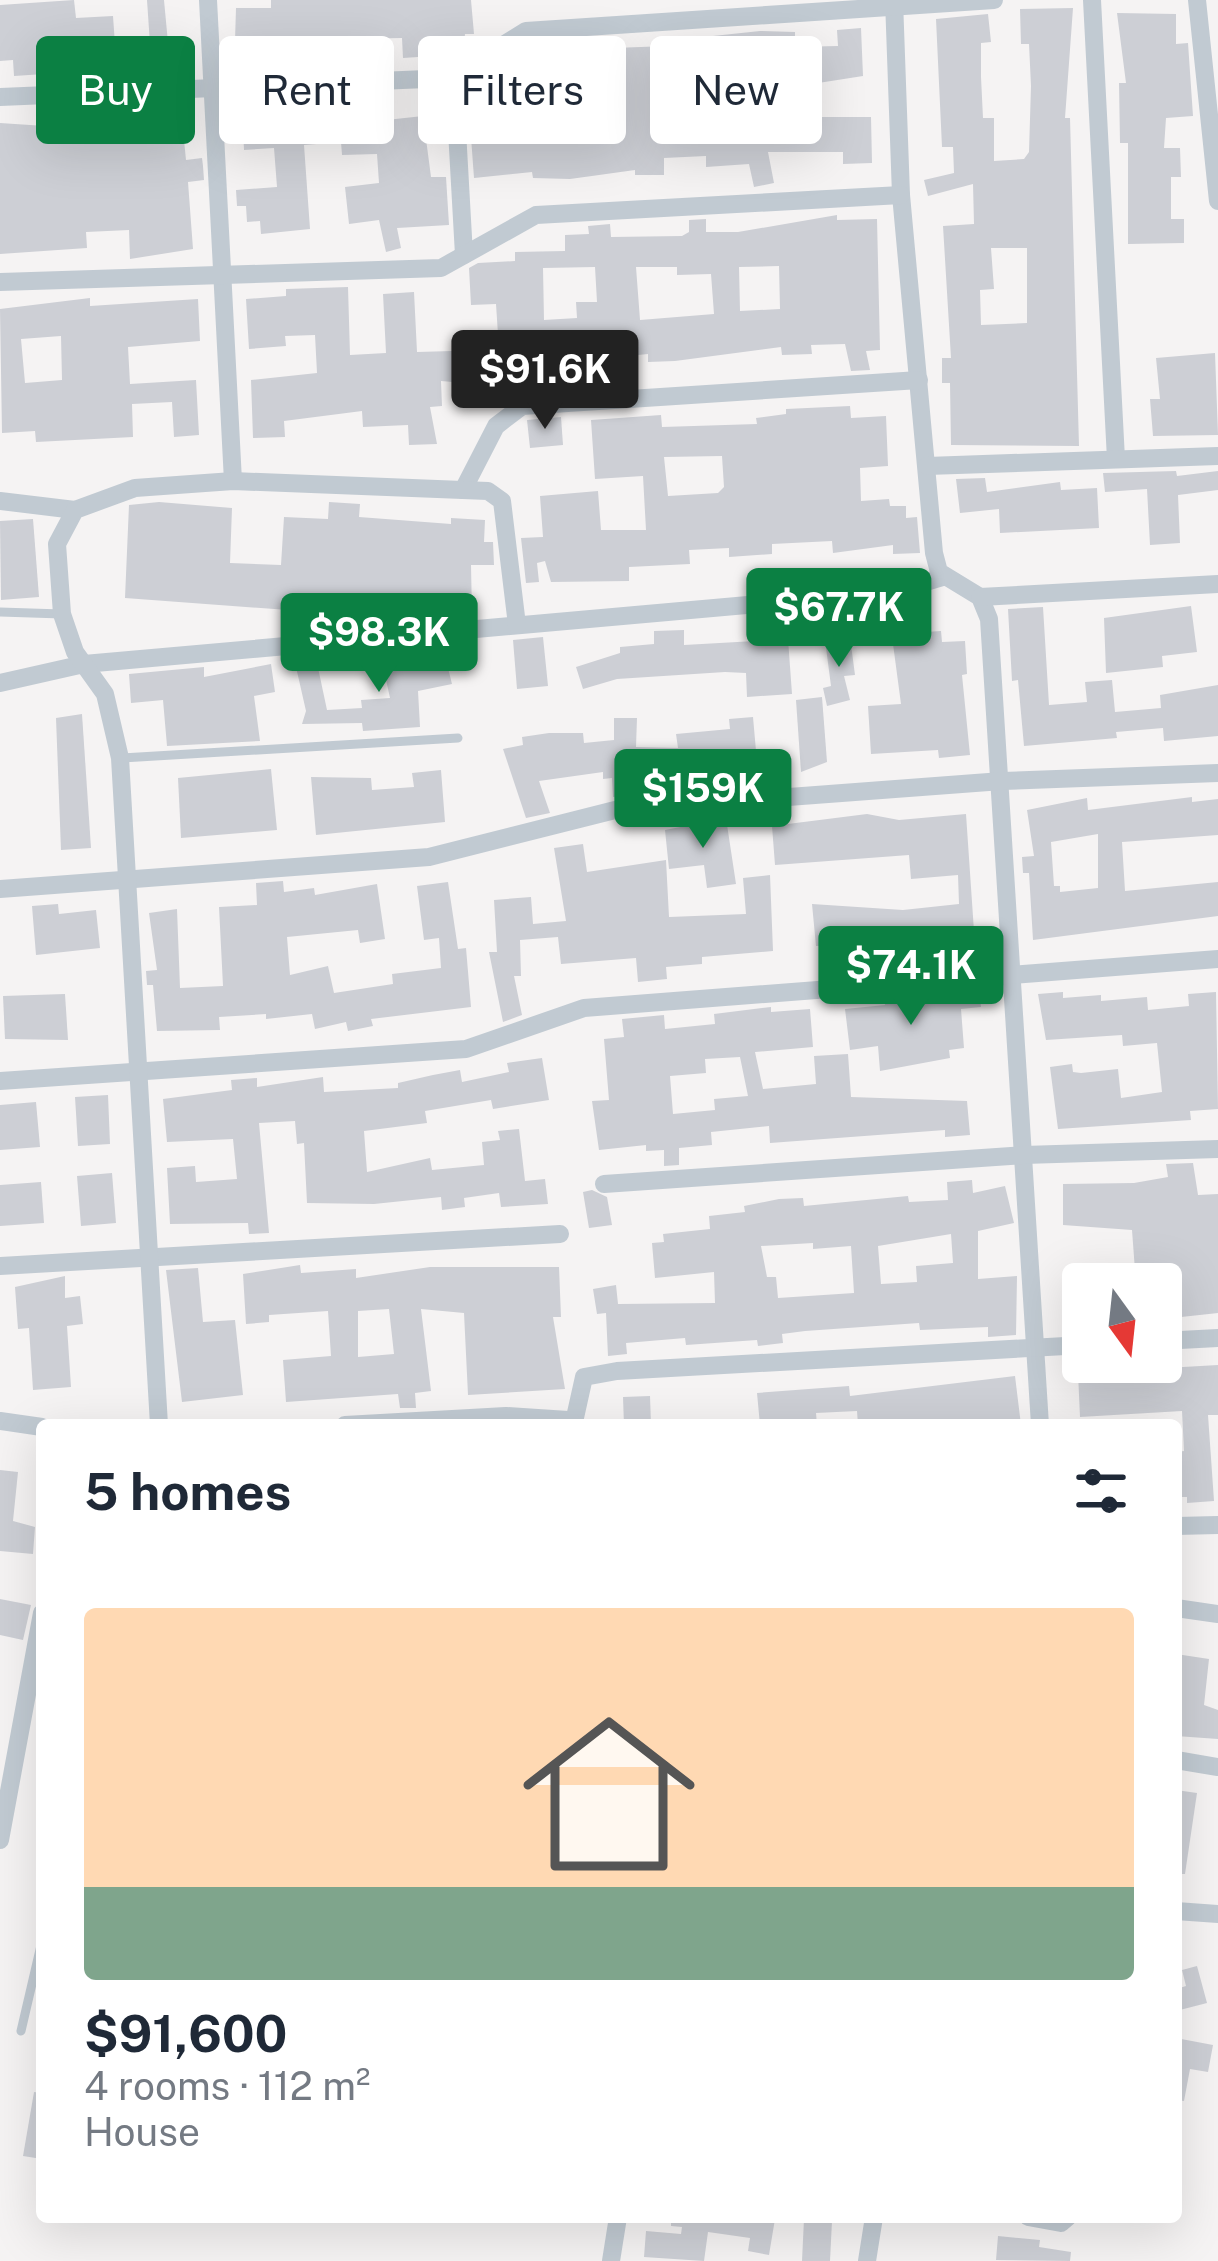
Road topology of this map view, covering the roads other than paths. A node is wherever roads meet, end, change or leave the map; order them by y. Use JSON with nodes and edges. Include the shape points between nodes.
{"nodes":[{"id":1,"x":208,"y":0,"type":"edge"},
{"id":2,"x":994,"y":0,"type":"edge"},
{"id":3,"x":1092,"y":0,"type":"edge"},
{"id":4,"x":1198,"y":0,"type":"edge"},
{"id":5,"x":894,"y":3,"type":"edge"},
{"id":6,"x":518,"y":36,"type":"edge"},
{"id":7,"x":418,"y":78,"type":"edge"},
{"id":8,"x":215,"y":86,"type":"junction"},
{"id":9,"x":0,"y":97,"type":"edge"},
{"id":10,"x":458,"y":144,"type":"edge"},
{"id":11,"x":901,"y":195,"type":"junction"},
{"id":12,"x":1218,"y":200,"type":"edge"},
{"id":13,"x":464,"y":255,"type":"junction"},
{"id":14,"x":226,"y":275,"type":"junction"},
{"id":15,"x":0,"y":282,"type":"edge"},
{"id":16,"x":919,"y":380,"type":"junction"},
{"id":17,"x":1218,"y":456,"type":"edge"},
{"id":18,"x":1116,"y":459,"type":"junction"},
{"id":19,"x":926,"y":466,"type":"junction"},
{"id":20,"x":233,"y":481,"type":"junction"},
{"id":21,"x":463,"y":490,"type":"junction"},
{"id":22,"x":0,"y":501,"type":"edge"},
{"id":23,"x":75,"y":510,"type":"junction"},
{"id":24,"x":943,"y":577,"type":"junction"},
{"id":25,"x":1218,"y":584,"type":"edge"},
{"id":26,"x":980,"y":597,"type":"junction"},
{"id":27,"x":0,"y":612,"type":"edge"},
{"id":28,"x":62,"y":614,"type":"junction"},
{"id":29,"x":517,"y":625,"type":"junction"},
{"id":30,"x":84,"y":664,"type":"junction"},
{"id":31,"x":0,"y":683,"type":"edge"},
{"id":32,"x":458,"y":738,"type":"dead end"},
{"id":33,"x":120,"y":758,"type":"junction"},
{"id":34,"x":1218,"y":773,"type":"edge"},
{"id":35,"x":1002,"y":782,"type":"junction"},
{"id":36,"x":126,"y":881,"type":"junction"},
{"id":37,"x":0,"y":889,"type":"edge"},
{"id":38,"x":1218,"y":959,"type":"edge"},
{"id":39,"x":1016,"y":975,"type":"junction"},
{"id":40,"x":136,"y":1072,"type":"junction"},
{"id":41,"x":0,"y":1081,"type":"edge"},
{"id":42,"x":1218,"y":1149,"type":"edge"},
{"id":43,"x":1024,"y":1155,"type":"junction"},
{"id":44,"x":604,"y":1184,"type":"dead end"},
{"id":45,"x":560,"y":1234,"type":"dead end"},
{"id":46,"x":146,"y":1259,"type":"junction"},
{"id":47,"x":0,"y":1266,"type":"edge"},
{"id":48,"x":1218,"y":1338,"type":"edge"},
{"id":49,"x":1182,"y":1340,"type":"edge"},
{"id":50,"x":1062,"y":1346,"type":"edge"},
{"id":51,"x":1035,"y":1348,"type":"junction"},
{"id":52,"x":159,"y":1419,"type":"edge"},
{"id":53,"x":466,"y":1419,"type":"edge"},
{"id":54,"x":526,"y":1419,"type":"edge"},
{"id":55,"x":576,"y":1419,"type":"edge"},
{"id":56,"x":1040,"y":1419,"type":"edge"},
{"id":57,"x":0,"y":1420,"type":"edge"},
{"id":58,"x":36,"y":1426,"type":"edge"},
{"id":59,"x":1218,"y":1525,"type":"edge"},
{"id":60,"x":1182,"y":1526,"type":"edge"},
{"id":61,"x":1182,"y":1609,"type":"edge"},
{"id":62,"x":1218,"y":1614,"type":"edge"},
{"id":63,"x":36,"y":1645,"type":"edge"},
{"id":64,"x":1182,"y":1761,"type":"edge"},
{"id":65,"x":1218,"y":1767,"type":"edge"},
{"id":66,"x":0,"y":1840,"type":"edge"},
{"id":67,"x":1182,"y":1911,"type":"edge"},
{"id":68,"x":1218,"y":1914,"type":"edge"},
{"id":69,"x":36,"y":1967,"type":"edge"},
{"id":70,"x":21,"y":2032,"type":"dead end"},
{"id":71,"x":617,"y":2223,"type":"edge"},
{"id":72,"x":873,"y":2223,"type":"edge"},
{"id":73,"x":611,"y":2261,"type":"edge"},
{"id":74,"x":867,"y":2261,"type":"edge"}],
"edges":[{"from":1,"to":8,"type":"street"},
{"from":2,"to":5,"type":"street"},
{"from":3,"to":18,"type":"street"},
{"from":4,"to":12,"type":"street"},
{"from":5,"to":6,"type":"street"},
{"from":5,"to":11,"type":"street"},
{"from":7,"to":8,"type":"street"},
{"from":8,"to":9,"type":"street"},
{"from":8,"to":14,"type":"street"},
{"from":10,"to":13,"type":"street"},
{"from":11,"to":13,"type":"street","via":[[536,215]]},
{"from":11,"to":16,"type":"street"},
{"from":13,"to":14,"type":"street","via":[[441,268]]},
{"from":14,"to":15,"type":"street"},
{"from":14,"to":20,"type":"street"},
{"from":16,"to":19,"type":"street"},
{"from":16,"to":21,"type":"street","via":[[522,406],[496,426]]},
{"from":17,"to":18,"type":"street"},
{"from":18,"to":19,"type":"street"},
{"from":19,"to":24,"type":"street"},
{"from":20,"to":21,"type":"street"},
{"from":20,"to":23,"type":"street","via":[[135,488]]},
{"from":21,"to":29,"type":"street","via":[[500,498]]},
{"from":22,"to":23,"type":"street"},
{"from":23,"to":28,"type":"street","via":[[58,544]]},
{"from":24,"to":26,"type":"street"},
{"from":24,"to":29,"type":"street","via":[[893,592]]},
{"from":25,"to":26,"type":"street"},
{"from":26,"to":35,"type":"street","via":[[989,619]]},
{"from":27,"to":28,"type":"lane"},
{"from":28,"to":30,"type":"street"},
{"from":29,"to":30,"type":"street"},
{"from":30,"to":31,"type":"street"},
{"from":30,"to":33,"type":"street","via":[[105,694]]},
{"from":32,"to":33,"type":"lane"},
{"from":33,"to":36,"type":"street"},
{"from":34,"to":35,"type":"street"},
{"from":35,"to":36,"type":"street","via":[[615,810],[430,856]]},
{"from":35,"to":39,"type":"street"},
{"from":36,"to":37,"type":"street"},
{"from":36,"to":40,"type":"street"},
{"from":38,"to":39,"type":"street"},
{"from":39,"to":40,"type":"street","via":[[584,1008],[466,1049]]},
{"from":39,"to":43,"type":"street"},
{"from":40,"to":41,"type":"street"},
{"from":40,"to":46,"type":"street"},
{"from":42,"to":43,"type":"street"},
{"from":43,"to":44,"type":"street"},
{"from":43,"to":51,"type":"street"},
{"from":45,"to":46,"type":"street"},
{"from":46,"to":47,"type":"street"},
{"from":46,"to":52,"type":"street"},
{"from":48,"to":49,"type":"street"},
{"from":50,"to":51,"type":"street"},
{"from":51,"to":55,"type":"street","via":[[617,1371],[584,1377]]},
{"from":51,"to":56,"type":"street"},
{"from":53,"to":54,"type":"street"},
{"from":57,"to":58,"type":"street"},
{"from":59,"to":60,"type":"street"},
{"from":61,"to":62,"type":"street"},
{"from":63,"to":66,"type":"street"},
{"from":64,"to":65,"type":"street"},
{"from":67,"to":68,"type":"street"},
{"from":69,"to":70,"type":"lane"},
{"from":71,"to":73,"type":"street"},
{"from":72,"to":74,"type":"street"}]}
